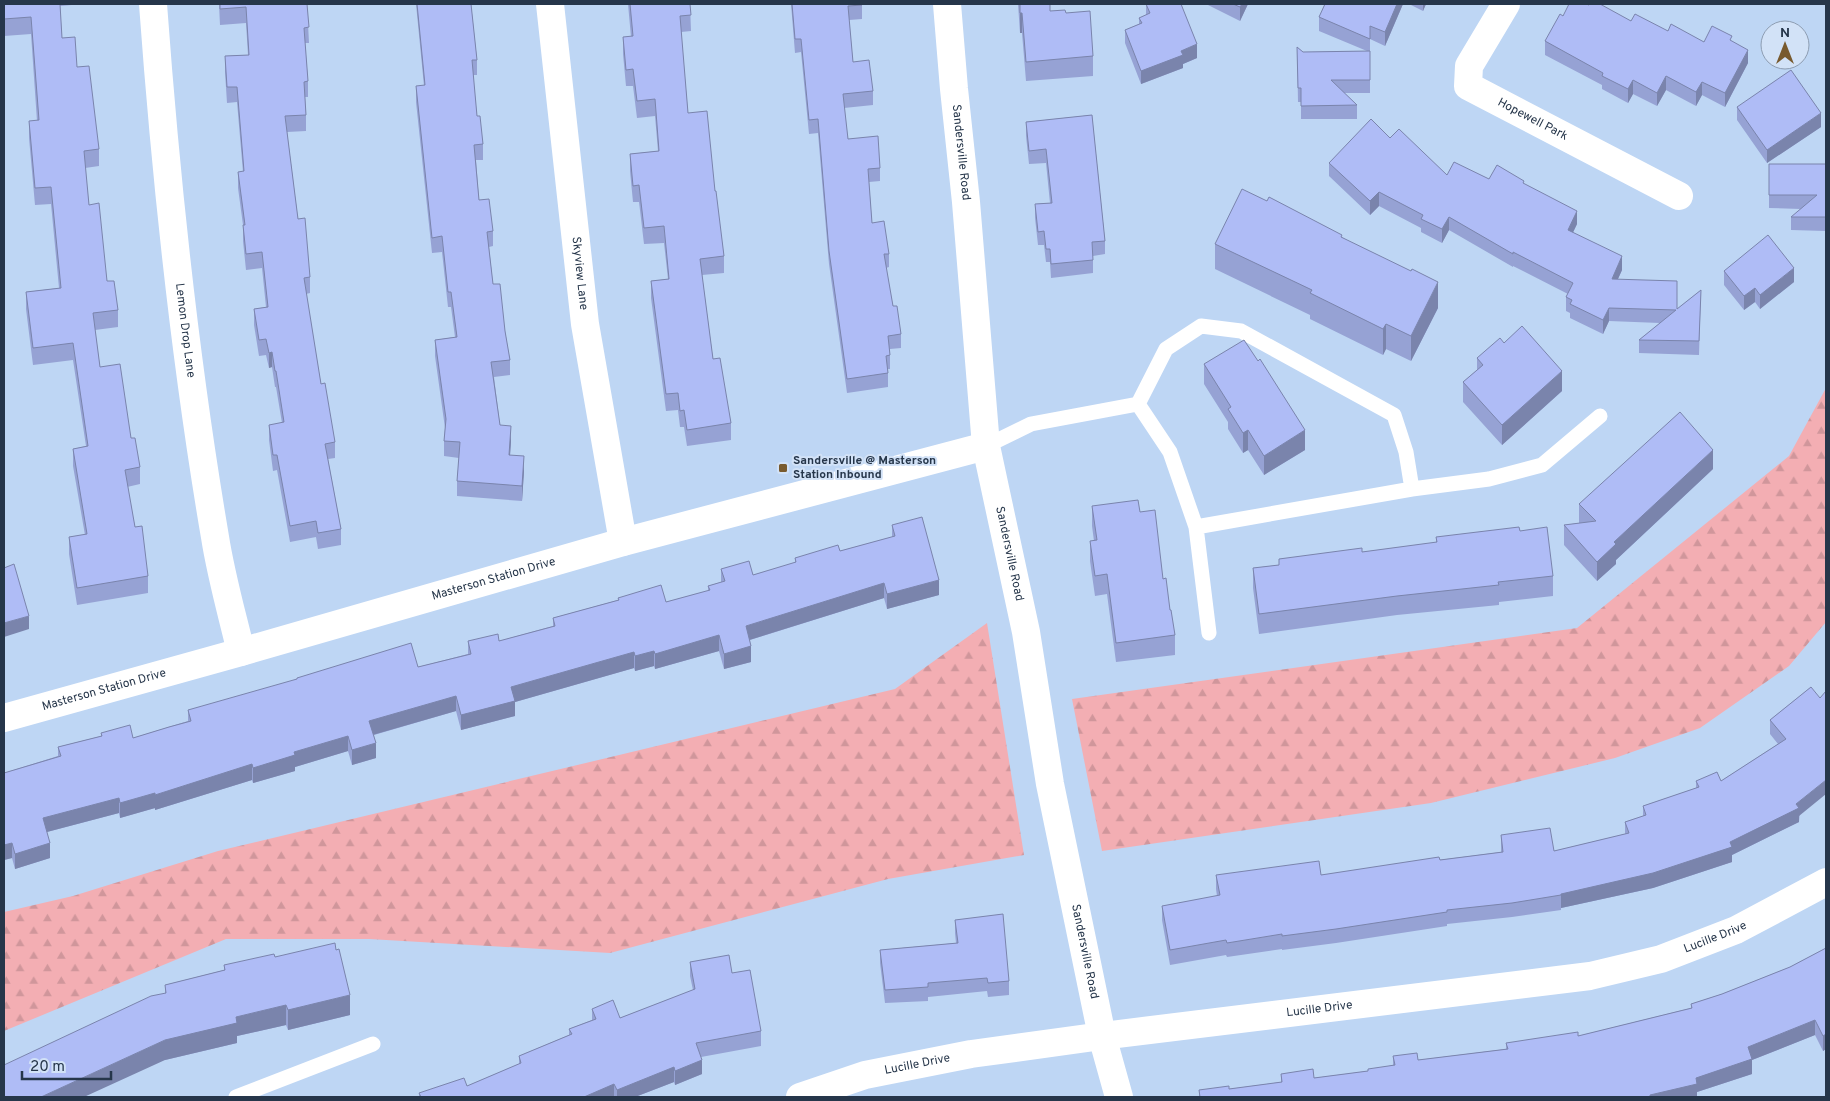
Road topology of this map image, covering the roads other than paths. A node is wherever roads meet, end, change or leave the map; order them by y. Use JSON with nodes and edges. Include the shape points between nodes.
{"nodes":[{"id":1,"x":153,"y":4,"type":"edge"},
{"id":2,"x":550,"y":4,"type":"edge"},
{"id":3,"x":947,"y":4,"type":"edge"},
{"id":4,"x":1506,"y":4,"type":"edge"},
{"id":5,"x":1679,"y":196,"type":"dead end"},
{"id":6,"x":1138,"y":404,"type":"junction"},
{"id":7,"x":1600,"y":416,"type":"dead end"},
{"id":8,"x":986,"y":446,"type":"junction"},
{"id":9,"x":1412,"y":489,"type":"junction"},
{"id":10,"x":1196,"y":527,"type":"junction"},
{"id":11,"x":623,"y":542,"type":"junction"},
{"id":12,"x":1209,"y":633,"type":"dead end"},
{"id":13,"x":241,"y":652,"type":"junction"},
{"id":14,"x":4,"y":718,"type":"edge"},
{"id":15,"x":1826,"y":882,"type":"edge"},
{"id":16,"x":1102,"y":1036,"type":"junction"},
{"id":17,"x":373,"y":1044,"type":"dead end"},
{"id":18,"x":236,"y":1097,"type":"edge"},
{"id":19,"x":800,"y":1097,"type":"edge"},
{"id":20,"x":1120,"y":1097,"type":"edge"}],
"edges":[{"from":1,"to":13,"type":"street","name":"Lemon Drop Lane","via":[[169,192],[189,364],[215,539]]},
{"from":2,"to":11,"type":"street","name":"Skyview Lane","via":[[585,324]]},
{"from":3,"to":8,"type":"street","name":"Sandersville Road"},
{"from":4,"to":5,"type":"street","name":"Hopewell Park","via":[[1469,66],[1468,86]]},
{"from":6,"to":8,"type":"lane","via":[[1031,424]]},
{"from":6,"to":9,"type":"lane","via":[[1166,349],[1201,326],[1241,331],[1394,415],[1406,452]]},
{"from":6,"to":10,"type":"lane","via":[[1170,452]]},
{"from":7,"to":9,"type":"lane","via":[[1542,465],[1489,479]]},
{"from":8,"to":11,"type":"street","name":"Masterson Station Drive"},
{"from":8,"to":16,"type":"street","name":"Sandersville Road","via":[[1026,632],[1050,784]]},
{"from":9,"to":10,"type":"lane"},
{"from":10,"to":12,"type":"lane"},
{"from":11,"to":13,"type":"street","name":"Masterson Station Drive"},
{"from":13,"to":14,"type":"street","name":"Masterson Station Drive"},
{"from":15,"to":16,"type":"street","name":"Lucille Drive","via":[[1736,930],[1661,959],[1590,976]]},
{"from":16,"to":19,"type":"street","name":"Lucille Drive","via":[[971,1054],[865,1075]]},
{"from":16,"to":20,"type":"street","name":"Sandersville Road"},
{"from":17,"to":18,"type":"lane"}]}
